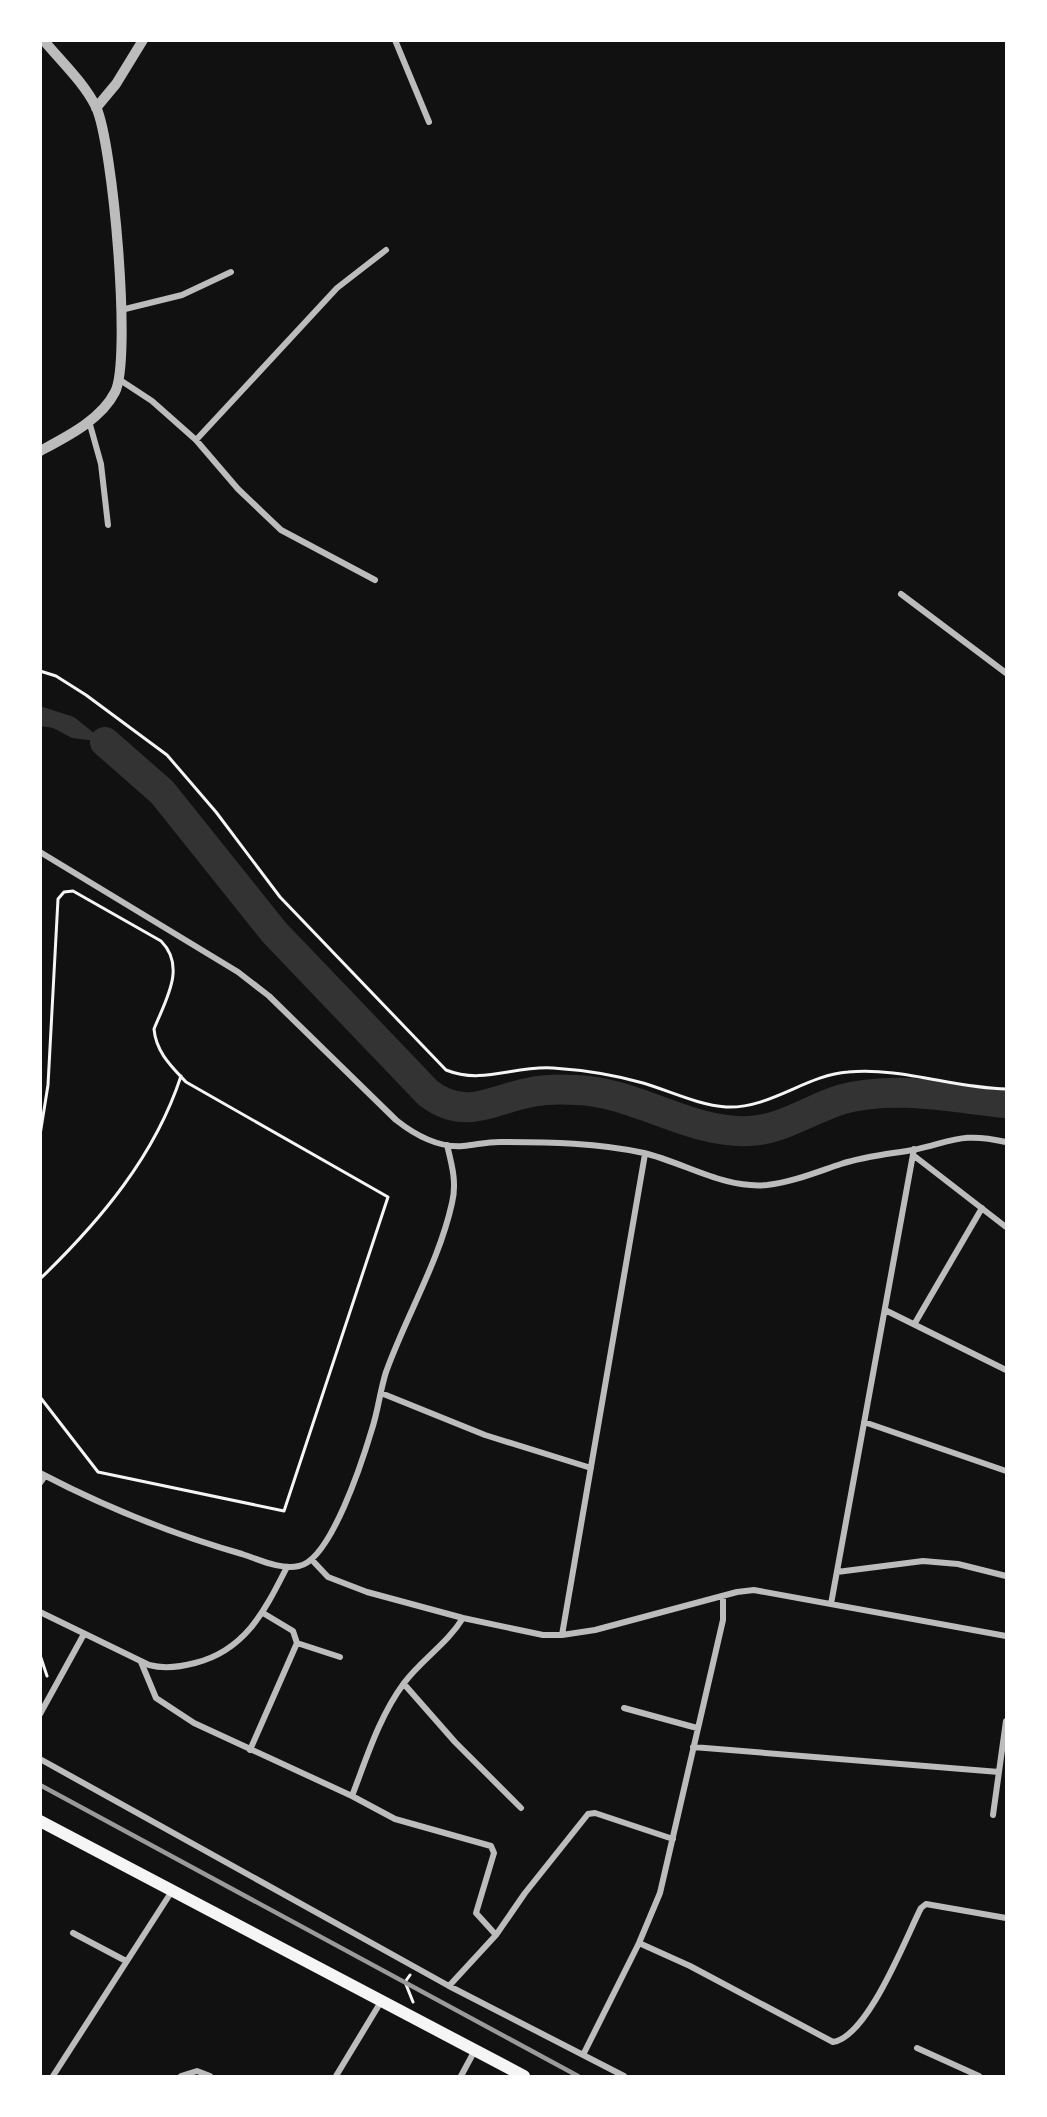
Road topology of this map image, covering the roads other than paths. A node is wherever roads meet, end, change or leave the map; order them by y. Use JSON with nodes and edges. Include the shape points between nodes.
{"nodes":[{"id":1,"x":143,"y":40,"type":"edge"},
{"id":2,"x":395,"y":40,"type":"edge"},
{"id":3,"x":44,"y":42,"type":"edge"},
{"id":4,"x":96,"y":108,"type":"junction"},
{"id":5,"x":429,"y":122,"type":"dead end"},
{"id":6,"x":386,"y":250,"type":"dead end"},
{"id":7,"x":231,"y":272,"type":"dead end"},
{"id":8,"x":121,"y":310,"type":"junction"},
{"id":9,"x":120,"y":380,"type":"junction"},
{"id":10,"x":89,"y":421,"type":"junction"},
{"id":11,"x":196,"y":440,"type":"junction"},
{"id":12,"x":40,"y":451,"type":"edge"},
{"id":13,"x":108,"y":525,"type":"dead end"},
{"id":14,"x":375,"y":580,"type":"dead end"},
{"id":15,"x":901,"y":594,"type":"dead end"},
{"id":16,"x":1006,"y":673,"type":"edge"},
{"id":17,"x":40,"y":852,"type":"edge"},
{"id":18,"x":1006,"y":1142,"type":"edge"},
{"id":19,"x":447,"y":1145,"type":"junction"},
{"id":20,"x":913,"y":1152,"type":"junction"},
{"id":21,"x":645,"y":1154,"type":"junction"},
{"id":22,"x":982,"y":1208,"type":"junction"},
{"id":23,"x":1006,"y":1227,"type":"edge"},
{"id":24,"x":885,"y":1310,"type":"junction"},
{"id":25,"x":915,"y":1323,"type":"junction"},
{"id":26,"x":1006,"y":1370,"type":"edge"},
{"id":27,"x":381,"y":1393,"type":"junction"},
{"id":28,"x":864,"y":1422,"type":"junction"},
{"id":29,"x":591,"y":1468,"type":"junction"},
{"id":30,"x":1006,"y":1471,"type":"edge"},
{"id":31,"x":43,"y":1475,"type":"edge"},
{"id":32,"x":40,"y":1484,"type":"edge"},
{"id":33,"x":312,"y":1560,"type":"junction"},
{"id":34,"x":287,"y":1567,"type":"junction"},
{"id":35,"x":837,"y":1572,"type":"junction"},
{"id":36,"x":1006,"y":1576,"type":"edge"},
{"id":37,"x":723,"y":1596,"type":"junction"},
{"id":38,"x":831,"y":1604,"type":"junction"},
{"id":39,"x":40,"y":1612,"type":"edge"},
{"id":40,"x":263,"y":1612,"type":"junction"},
{"id":41,"x":463,"y":1618,"type":"junction"},
{"id":42,"x":84,"y":1634,"type":"junction"},
{"id":43,"x":562,"y":1635,"type":"junction"},
{"id":44,"x":1006,"y":1636,"type":"edge"},
{"id":45,"x":297,"y":1643,"type":"junction"},
{"id":46,"x":340,"y":1657,"type":"dead end"},
{"id":47,"x":141,"y":1662,"type":"junction"},
{"id":48,"x":404,"y":1684,"type":"junction"},
{"id":49,"x":624,"y":1708,"type":"dead end"},
{"id":50,"x":40,"y":1714,"type":"edge"},
{"id":51,"x":1006,"y":1721,"type":"edge"},
{"id":52,"x":697,"y":1728,"type":"junction"},
{"id":53,"x":693,"y":1747,"type":"junction"},
{"id":54,"x":249,"y":1750,"type":"junction"},
{"id":55,"x":40,"y":1759,"type":"edge"},
{"id":56,"x":999,"y":1773,"type":"junction"},
{"id":57,"x":351,"y":1796,"type":"junction"},
{"id":58,"x":521,"y":1808,"type":"dead end"},
{"id":59,"x":993,"y":1815,"type":"dead end"},
{"id":60,"x":40,"y":1821,"type":"edge"},
{"id":61,"x":673,"y":1839,"type":"junction"},
{"id":62,"x":172,"y":1892,"type":"junction"},
{"id":63,"x":1006,"y":1918,"type":"edge"},
{"id":64,"x":73,"y":1934,"type":"dead end"},
{"id":65,"x":496,"y":1935,"type":"junction"},
{"id":66,"x":639,"y":1943,"type":"junction"},
{"id":67,"x":126,"y":1961,"type":"junction"},
{"id":68,"x":450,"y":1986,"type":"junction"},
{"id":69,"x":382,"y":1999,"type":"junction"},
{"id":70,"x":917,"y":2048,"type":"dead end"},
{"id":71,"x":475,"y":2049,"type":"junction"},
{"id":72,"x":583,"y":2055,"type":"junction"},
{"id":73,"x":53,"y":2076,"type":"edge"},
{"id":74,"x":181,"y":2076,"type":"edge"},
{"id":75,"x":210,"y":2076,"type":"edge"},
{"id":76,"x":336,"y":2076,"type":"edge"},
{"id":77,"x":461,"y":2076,"type":"edge"},
{"id":78,"x":524,"y":2076,"type":"edge"},
{"id":79,"x":624,"y":2076,"type":"edge"},
{"id":80,"x":979,"y":2076,"type":"edge"}],
"edges":[{"from":1,"to":4,"type":"street"},
{"from":2,"to":5,"type":"street"},
{"from":3,"to":4,"type":"street"},
{"from":4,"to":8,"type":"street","via":[[112,190]]},
{"from":6,"to":11,"type":"street","via":[[338,288]]},
{"from":7,"to":8,"type":"street","via":[[182,295]]},
{"from":8,"to":9,"type":"street"},
{"from":9,"to":10,"type":"street","via":[[106,406]]},
{"from":9,"to":11,"type":"street","via":[[152,401]]},
{"from":10,"to":12,"type":"street"},
{"from":10,"to":13,"type":"street","via":[[101,464]]},
{"from":11,"to":14,"type":"street","via":[[238,489],[281,530]]},
{"from":15,"to":16,"type":"street"},
{"from":17,"to":19,"type":"street","via":[[238,972],[269,996],[396,1120],[419,1136]]},
{"from":18,"to":20,"type":"street","via":[[979,1136],[955,1138]]},
{"from":19,"to":21,"type":"street","via":[[565,1143]]},
{"from":19,"to":27,"type":"street","via":[[453,1202]]},
{"from":20,"to":21,"type":"street","via":[[861,1158],[810,1175],[754,1186]]},
{"from":20,"to":22,"type":"street"},
{"from":20,"to":24,"type":"street"},
{"from":21,"to":29,"type":"street"},
{"from":22,"to":23,"type":"street"},
{"from":22,"to":25,"type":"street"},
{"from":24,"to":25,"type":"street"},
{"from":24,"to":28,"type":"street"},
{"from":25,"to":26,"type":"street"},
{"from":27,"to":29,"type":"street","via":[[485,1435]]},
{"from":27,"to":33,"type":"street","via":[[348,1495],[325,1543]]},
{"from":28,"to":30,"type":"street"},
{"from":28,"to":35,"type":"street"},
{"from":29,"to":43,"type":"street"},
{"from":31,"to":32,"type":"street"},
{"from":31,"to":34,"type":"street","via":[[166,1530]]},
{"from":33,"to":34,"type":"street"},
{"from":33,"to":41,"type":"street","via":[[323,1574],[350,1586]]},
{"from":34,"to":40,"type":"street"},
{"from":35,"to":36,"type":"street","via":[[923,1561],[958,1564]]},
{"from":35,"to":38,"type":"street"},
{"from":37,"to":38,"type":"street","via":[[754,1590]]},
{"from":37,"to":43,"type":"street"},
{"from":37,"to":52,"type":"street","via":[[723,1620]]},
{"from":38,"to":44,"type":"street"},
{"from":39,"to":42,"type":"street"},
{"from":40,"to":45,"type":"street","via":[[292,1631]]},
{"from":40,"to":47,"type":"street","via":[[244,1637],[217,1656],[178,1667],[155,1667]]},
{"from":41,"to":43,"type":"street","via":[[532,1634]]},
{"from":41,"to":48,"type":"street","via":[[447,1642]]},
{"from":42,"to":47,"type":"street"},
{"from":42,"to":50,"type":"street"},
{"from":45,"to":46,"type":"street"},
{"from":45,"to":54,"type":"street"},
{"from":47,"to":54,"type":"street","via":[[161,1703]]},
{"from":48,"to":57,"type":"street","via":[[376,1731]]},
{"from":48,"to":58,"type":"street","via":[[454,1742]]},
{"from":49,"to":52,"type":"street"},
{"from":51,"to":56,"type":"street"},
{"from":52,"to":53,"type":"street"},
{"from":53,"to":56,"type":"street"},
{"from":53,"to":61,"type":"street"},
{"from":54,"to":57,"type":"street"},
{"from":55,"to":68,"type":"street"},
{"from":56,"to":59,"type":"street"},
{"from":57,"to":65,"type":"street","via":[[395,1819],[491,1846],[494,1853],[476,1912]]},
{"from":60,"to":62,"type":"main road"},
{"from":61,"to":65,"type":"street","via":[[588,1814]]},
{"from":61,"to":66,"type":"street","via":[[660,1893]]},
{"from":62,"to":67,"type":"street"},
{"from":62,"to":69,"type":"main road"},
{"from":63,"to":66,"type":"street","via":[[926,1904],[884,1987],[855,2027],[833,2042]]},
{"from":64,"to":67,"type":"street"},
{"from":65,"to":68,"type":"street"},
{"from":66,"to":72,"type":"street"},
{"from":67,"to":73,"type":"street"},
{"from":68,"to":72,"type":"street"},
{"from":69,"to":71,"type":"main road"},
{"from":69,"to":76,"type":"street"},
{"from":70,"to":80,"type":"street"},
{"from":71,"to":77,"type":"street"},
{"from":71,"to":78,"type":"main road"},
{"from":72,"to":79,"type":"street"},
{"from":74,"to":75,"type":"street","via":[[197,2071]]}]}
